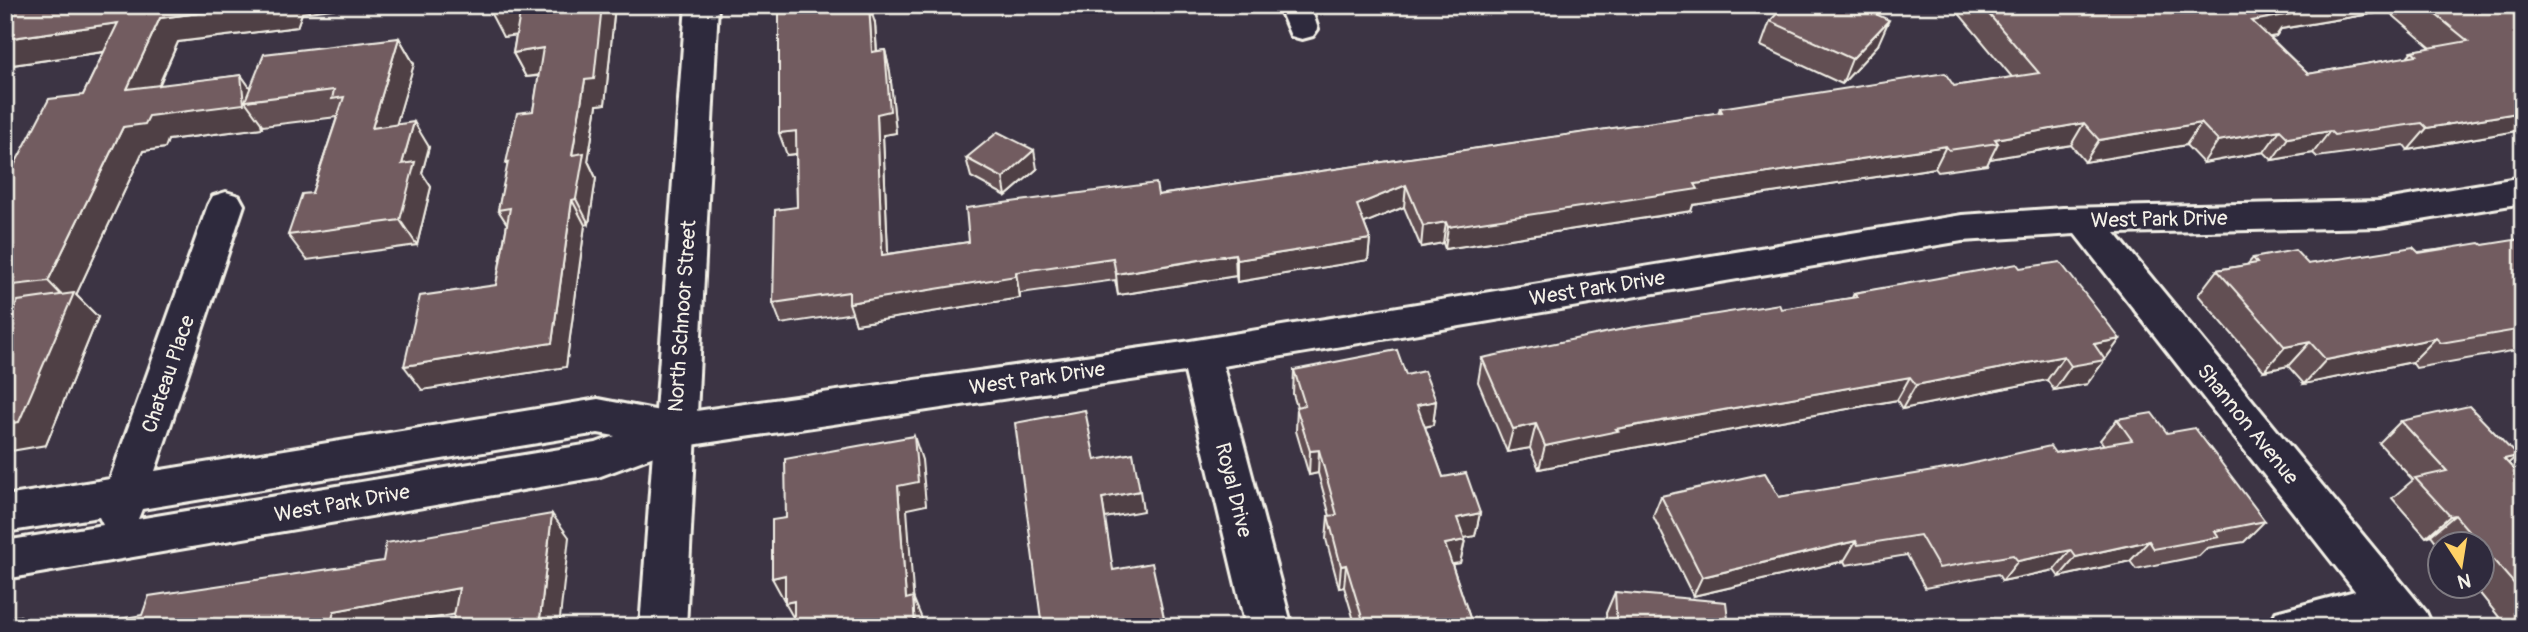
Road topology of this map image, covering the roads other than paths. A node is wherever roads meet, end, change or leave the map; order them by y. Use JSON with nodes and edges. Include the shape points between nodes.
{"nodes":[{"id":1,"x":702,"y":5,"type":"edge"},
{"id":2,"x":2523,"y":190,"type":"edge"},
{"id":3,"x":226,"y":205,"type":"dead end"},
{"id":4,"x":2085,"y":220,"type":"junction"},
{"id":5,"x":1200,"y":354,"type":"junction"},
{"id":6,"x":675,"y":431,"type":"junction"},
{"id":7,"x":126,"y":494,"type":"junction"},
{"id":8,"x":5,"y":514,"type":"edge"},
{"id":9,"x":109,"y":543,"type":"junction"},
{"id":10,"x":5,"y":560,"type":"edge"},
{"id":11,"x":2401,"y":615,"type":"edge"},
{"id":12,"x":663,"y":627,"type":"edge"},
{"id":13,"x":1269,"y":627,"type":"edge"},
{"id":14,"x":2292,"y":627,"type":"edge"}],
"edges":[{"from":1,"to":6,"type":"street","name":"North Schnoor Street"},
{"from":2,"to":4,"type":"street","name":"West Park Drive","via":[[2379,214]]},
{"from":3,"to":7,"type":"street","name":"Chateau Place"},
{"from":4,"to":5,"type":"street","name":"West Park Drive","via":[[1962,228]]},
{"from":4,"to":11,"type":"street","name":"Shannon Avenue"},
{"from":5,"to":6,"type":"street","name":"West Park Drive"},
{"from":5,"to":13,"type":"street","name":"Royal Drive"},
{"from":6,"to":7,"type":"street","name":"West Park Drive","via":[[598,416]]},
{"from":6,"to":9,"type":"street","name":"West Park Drive","via":[[598,460]]},
{"from":6,"to":12,"type":"street","name":"North Schnoor Street"},
{"from":7,"to":8,"type":"street","name":"West Park Drive"},
{"from":7,"to":9,"type":"street","name":"Chateau Place"},
{"from":9,"to":10,"type":"street","name":"West Park Drive"},
{"from":11,"to":14,"type":"street"}]}
